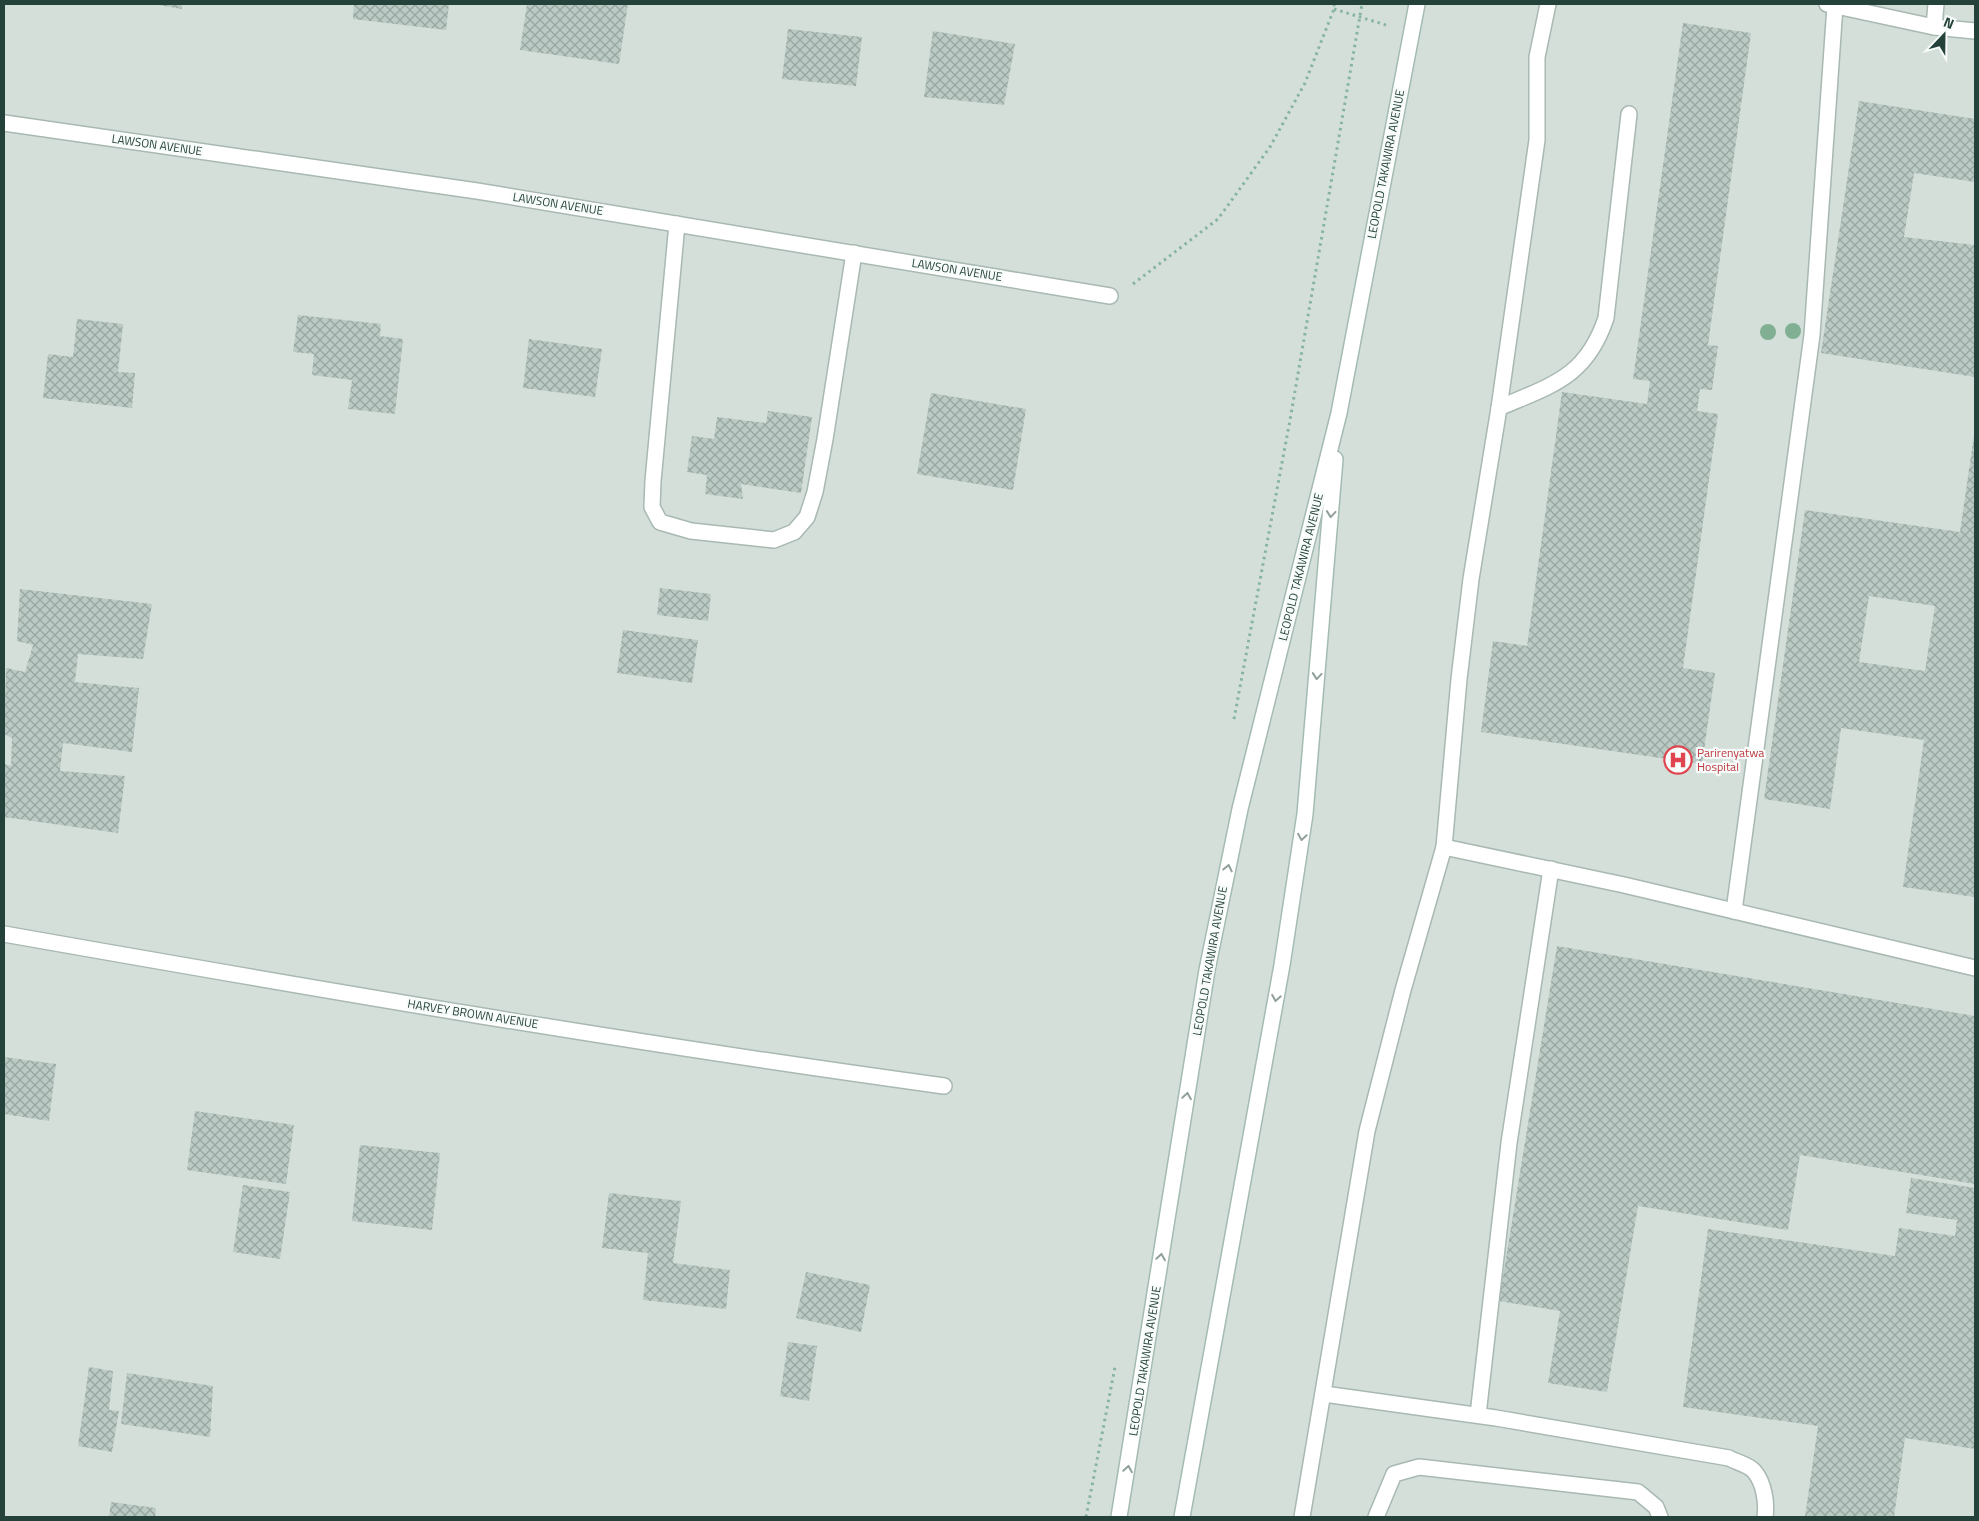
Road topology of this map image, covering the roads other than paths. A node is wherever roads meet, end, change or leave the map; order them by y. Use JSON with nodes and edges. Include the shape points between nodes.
{"nodes":[{"id":1,"x":1417,"y":4,"type":"edge"},
{"id":2,"x":1548,"y":4,"type":"edge"},
{"id":3,"x":1936,"y":4,"type":"edge"},
{"id":4,"x":1830,"y":5,"type":"edge"},
{"id":5,"x":1934,"y":26,"type":"junction"},
{"id":6,"x":1975,"y":31,"type":"edge"},
{"id":7,"x":1629,"y":114,"type":"dead end"},
{"id":8,"x":4,"y":123,"type":"edge"},
{"id":9,"x":677,"y":224,"type":"junction"},
{"id":10,"x":854,"y":253,"type":"junction"},
{"id":11,"x":1110,"y":296,"type":"road end"},
{"id":12,"x":1499,"y":408,"type":"junction"},
{"id":13,"x":1339,"y":413,"type":"junction"},
{"id":14,"x":1444,"y":847,"type":"junction"},
{"id":15,"x":1551,"y":869,"type":"junction"},
{"id":16,"x":1734,"y":911,"type":"junction"},
{"id":17,"x":4,"y":934,"type":"edge"},
{"id":18,"x":1975,"y":968,"type":"edge"},
{"id":19,"x":944,"y":1086,"type":"dead end"},
{"id":20,"x":1324,"y":1394,"type":"junction"},
{"id":21,"x":1478,"y":1415,"type":"junction"},
{"id":22,"x":1120,"y":1517,"type":"edge"},
{"id":23,"x":1182,"y":1517,"type":"edge"},
{"id":24,"x":1302,"y":1517,"type":"edge"},
{"id":25,"x":1376,"y":1517,"type":"edge"},
{"id":26,"x":1660,"y":1517,"type":"edge"},
{"id":27,"x":1765,"y":1517,"type":"edge"}],
"edges":[{"from":1,"to":13,"type":"street","name":"LEOPOLD TAKAWIRA AVENUE"},
{"from":2,"to":12,"type":"street","via":[[1537,57],[1537,140]]},
{"from":3,"to":5,"type":"street"},
{"from":4,"to":5,"type":"street"},
{"from":4,"to":16,"type":"street","via":[[1812,335]]},
{"from":5,"to":6,"type":"street"},
{"from":7,"to":12,"type":"street","via":[[1606,318],[1598,340],[1566,378]]},
{"from":8,"to":9,"type":"street","name":"LAWSON AVENUE","via":[[477,191]]},
{"from":9,"to":10,"type":"street","name":"LAWSON AVENUE"},
{"from":9,"to":10,"type":"street","via":[[652,507],[660,522],[691,531],[774,540],[794,532],[807,517],[825,438]]},
{"from":10,"to":11,"type":"street","name":"LAWSON AVENUE"},
{"from":12,"to":14,"type":"street","via":[[1471,579]]},
{"from":22,"to":13,"type":"street","name":"LEOPOLD TAKAWIRA AVENUE","one_way":true,"via":[[1207,970],[1240,809]]},
{"from":13,"to":23,"type":"street","name":"LEOPOLD TAKAWIRA AVENUE","one_way":true,"via":[[1306,814],[1282,965]]},
{"from":14,"to":15,"type":"street"},
{"from":14,"to":20,"type":"street","via":[[1367,1131]]},
{"from":15,"to":16,"type":"street"},
{"from":15,"to":21,"type":"street","via":[[1509,1143]]},
{"from":16,"to":18,"type":"street"},
{"from":17,"to":19,"type":"street","name":"HARVEY BROWN AVENUE","via":[[335,992],[764,1061]]},
{"from":20,"to":21,"type":"street"},
{"from":20,"to":24,"type":"street"},
{"from":21,"to":27,"type":"street","via":[[1729,1458],[1753,1470],[1763,1489]]},
{"from":25,"to":26,"type":"street","via":[[1394,1474],[1419,1467],[1638,1492],[1656,1507]]}]}
